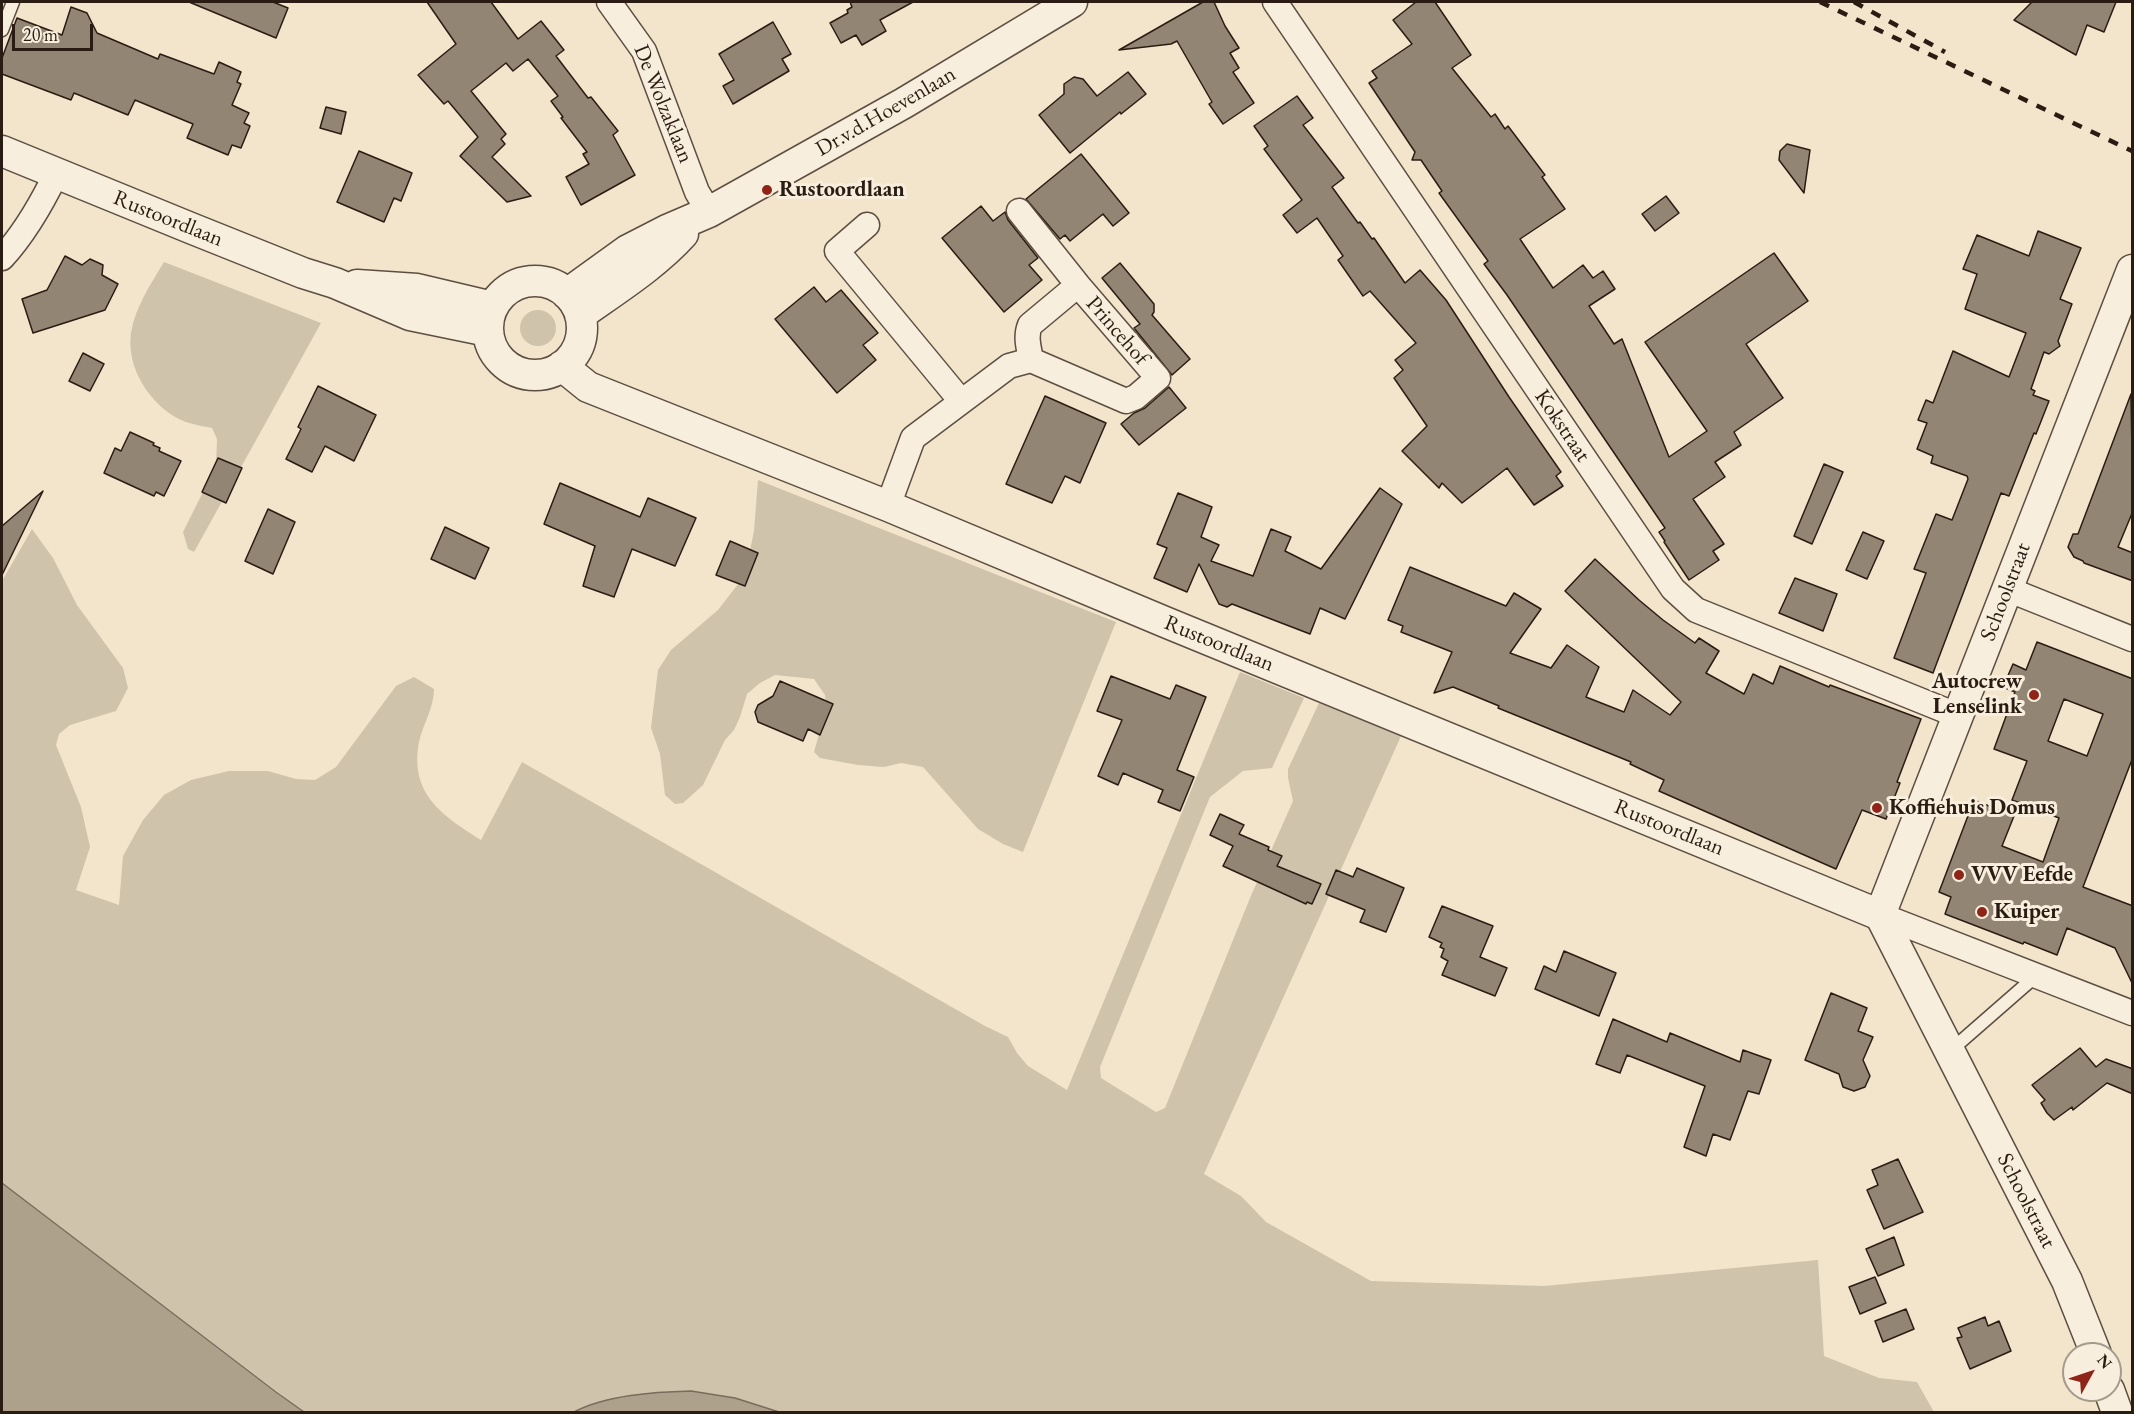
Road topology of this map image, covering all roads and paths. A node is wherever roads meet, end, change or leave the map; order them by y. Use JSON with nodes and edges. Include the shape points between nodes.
{"nodes":[{"id":1,"x":13,"y":2,"type":"edge"},
{"id":2,"x":609,"y":2,"type":"edge"},
{"id":3,"x":1072,"y":2,"type":"edge"},
{"id":4,"x":1275,"y":2,"type":"edge"},
{"id":5,"x":2,"y":30,"type":"edge"},
{"id":6,"x":2,"y":151,"type":"edge"},
{"id":7,"x":56,"y":174,"type":"junction"},
{"id":8,"x":1019,"y":211,"type":"dead end"},
{"id":9,"x":703,"y":215,"type":"junction"},
{"id":10,"x":867,"y":225,"type":"dead end"},
{"id":11,"x":2,"y":258,"type":"edge"},
{"id":12,"x":2133,"y":270,"type":"edge"},
{"id":13,"x":1078,"y":285,"type":"junction"},
{"id":14,"x":574,"y":304,"type":"junction"},
{"id":15,"x":490,"y":319,"type":"junction"},
{"id":16,"x":1031,"y":360,"type":"junction"},
{"id":17,"x":562,"y":366,"type":"junction"},
{"id":18,"x":961,"y":401,"type":"junction"},
{"id":19,"x":888,"y":506,"type":"junction"},
{"id":20,"x":2007,"y":589,"type":"junction"},
{"id":21,"x":2133,"y":639,"type":"edge"},
{"id":22,"x":1959,"y":716,"type":"junction"},
{"id":23,"x":1880,"y":915,"type":"junction"},
{"id":24,"x":2037,"y":975,"type":"junction"},
{"id":25,"x":2133,"y":1013,"type":"edge"},
{"id":26,"x":1949,"y":1051,"type":"junction"},
{"id":27,"x":2091,"y":1342,"type":"edge"}],
"edges":[{"from":1,"to":5,"type":"lane"},
{"from":2,"to":9,"type":"street","name":"De Wolzaklaan","via":[[644,51]]},
{"from":3,"to":9,"type":"street","name":"Dr.v.d.Hoevenlaan","via":[[904,103]]},
{"from":4,"to":22,"type":"street","name":"Kokstraat","via":[[1673,589],[1696,610]]},
{"from":6,"to":7,"type":"street","name":"Rustoordlaan"},
{"from":7,"to":11,"type":"street","via":[[41,205]]},
{"from":7,"to":15,"type":"street","name":"Rustoordlaan","via":[[303,273],[335,283],[417,289]]},
{"from":8,"to":13,"type":"street","name":"Princehof"},
{"from":9,"to":14,"type":"street","name":"Dr.v.d.Hoevenlaan","via":[[628,250]]},
{"from":10,"to":18,"type":"street","via":[[837,251]]},
{"from":12,"to":20,"type":"street","name":"Schoolstraat"},
{"from":13,"to":16,"type":"street","name":"Princehof","via":[[1030,325],[1027,333]]},
{"from":13,"to":16,"type":"street","name":"Princehof","via":[[1158,378],[1136,397],[1125,401]]},
{"from":14,"to":15,"type":"street","via":[[548,283],[526,281],[507,290]]},
{"from":14,"to":17,"type":"street","via":[[582,329],[573,355]]},
{"from":15,"to":17,"type":"street","via":[[492,346],[512,369],[535,375]]},
{"from":16,"to":18,"type":"street","via":[[1009,366]]},
{"from":17,"to":19,"type":"street","name":"Rustoordlaan","via":[[588,387]]},
{"from":18,"to":19,"type":"street","via":[[913,438]]},
{"from":19,"to":23,"type":"street","name":"Rustoordlaan"},
{"from":20,"to":21,"type":"street"},
{"from":20,"to":22,"type":"street","name":"Schoolstraat"},
{"from":22,"to":23,"type":"street","name":"Schoolstraat"},
{"from":23,"to":24,"type":"street"},
{"from":23,"to":26,"type":"street","name":"Schoolstraat"},
{"from":24,"to":25,"type":"street"},
{"from":24,"to":26,"type":"lane"},
{"from":26,"to":27,"type":"street","name":"Schoolstraat","via":[[2067,1281]]}]}
